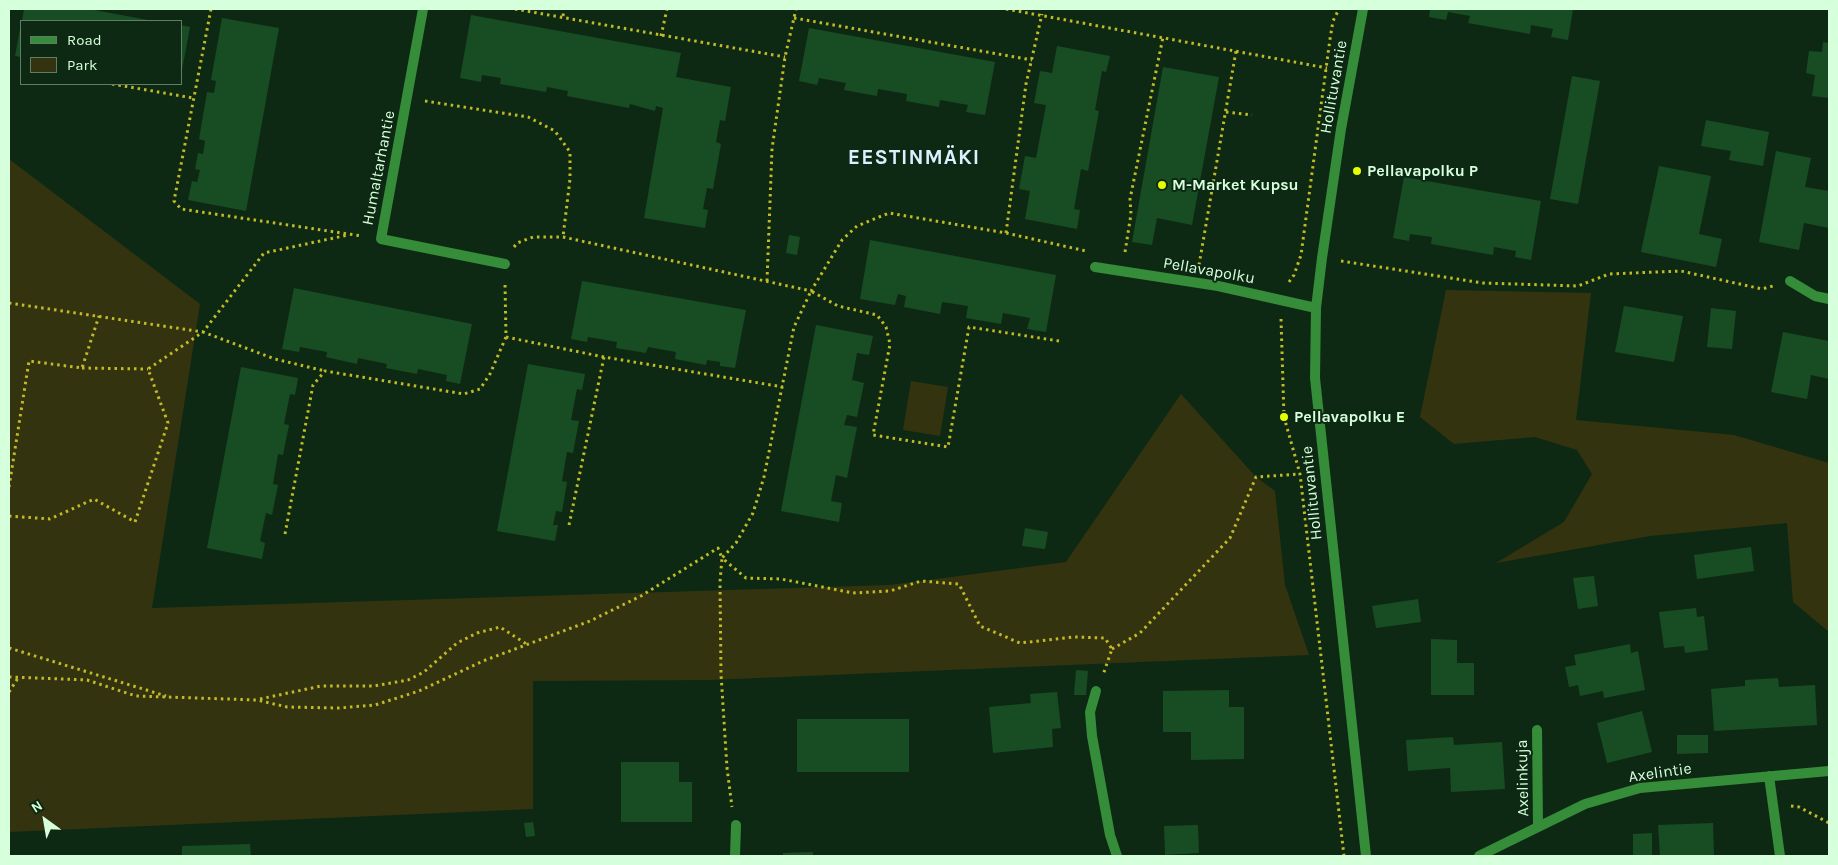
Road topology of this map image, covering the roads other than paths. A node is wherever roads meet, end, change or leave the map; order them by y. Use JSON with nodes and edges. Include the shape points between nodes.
{"nodes":[{"id":1,"x":423,"y":9,"type":"edge"},
{"id":2,"x":1363,"y":9,"type":"edge"},
{"id":3,"x":504,"y":264,"type":"road end"},
{"id":4,"x":1095,"y":267,"type":"road end"},
{"id":5,"x":1790,"y":281,"type":"road end"},
{"id":6,"x":1829,"y":299,"type":"edge"},
{"id":7,"x":1316,"y":308,"type":"junction"},
{"id":8,"x":1096,"y":691,"type":"road end"},
{"id":9,"x":1537,"y":730,"type":"dead end"},
{"id":10,"x":1829,"y":772,"type":"edge"},
{"id":11,"x":1769,"y":776,"type":"junction"},
{"id":12,"x":734,"y":820,"type":"road end"},
{"id":13,"x":1538,"y":825,"type":"junction"},
{"id":14,"x":735,"y":856,"type":"edge"},
{"id":15,"x":1117,"y":856,"type":"edge"},
{"id":16,"x":1366,"y":856,"type":"edge"},
{"id":17,"x":1479,"y":856,"type":"edge"},
{"id":18,"x":1780,"y":856,"type":"edge"}],
"edges":[{"from":1,"to":3,"type":"street","name":"Humaltarhantie","via":[[381,239]]},
{"from":2,"to":7,"type":"street","name":"Hollituvantie","via":[[1343,120]]},
{"from":4,"to":7,"type":"street","name":"Pellavapolku","via":[[1218,286]]},
{"from":5,"to":6,"type":"street","via":[[1815,296]]},
{"from":7,"to":16,"type":"street","name":"Hollituvantie","via":[[1314,378]]},
{"from":8,"to":15,"type":"street","via":[[1090,712],[1092,736],[1110,835]]},
{"from":9,"to":13,"type":"street","name":"Axelinkuja"},
{"from":10,"to":11,"type":"street","name":"Axelintie"},
{"from":11,"to":13,"type":"street","name":"Axelintie","via":[[1640,788],[1585,804]]},
{"from":11,"to":18,"type":"street"},
{"from":12,"to":14,"type":"street"},
{"from":13,"to":17,"type":"street","name":"Axelintie"}]}
